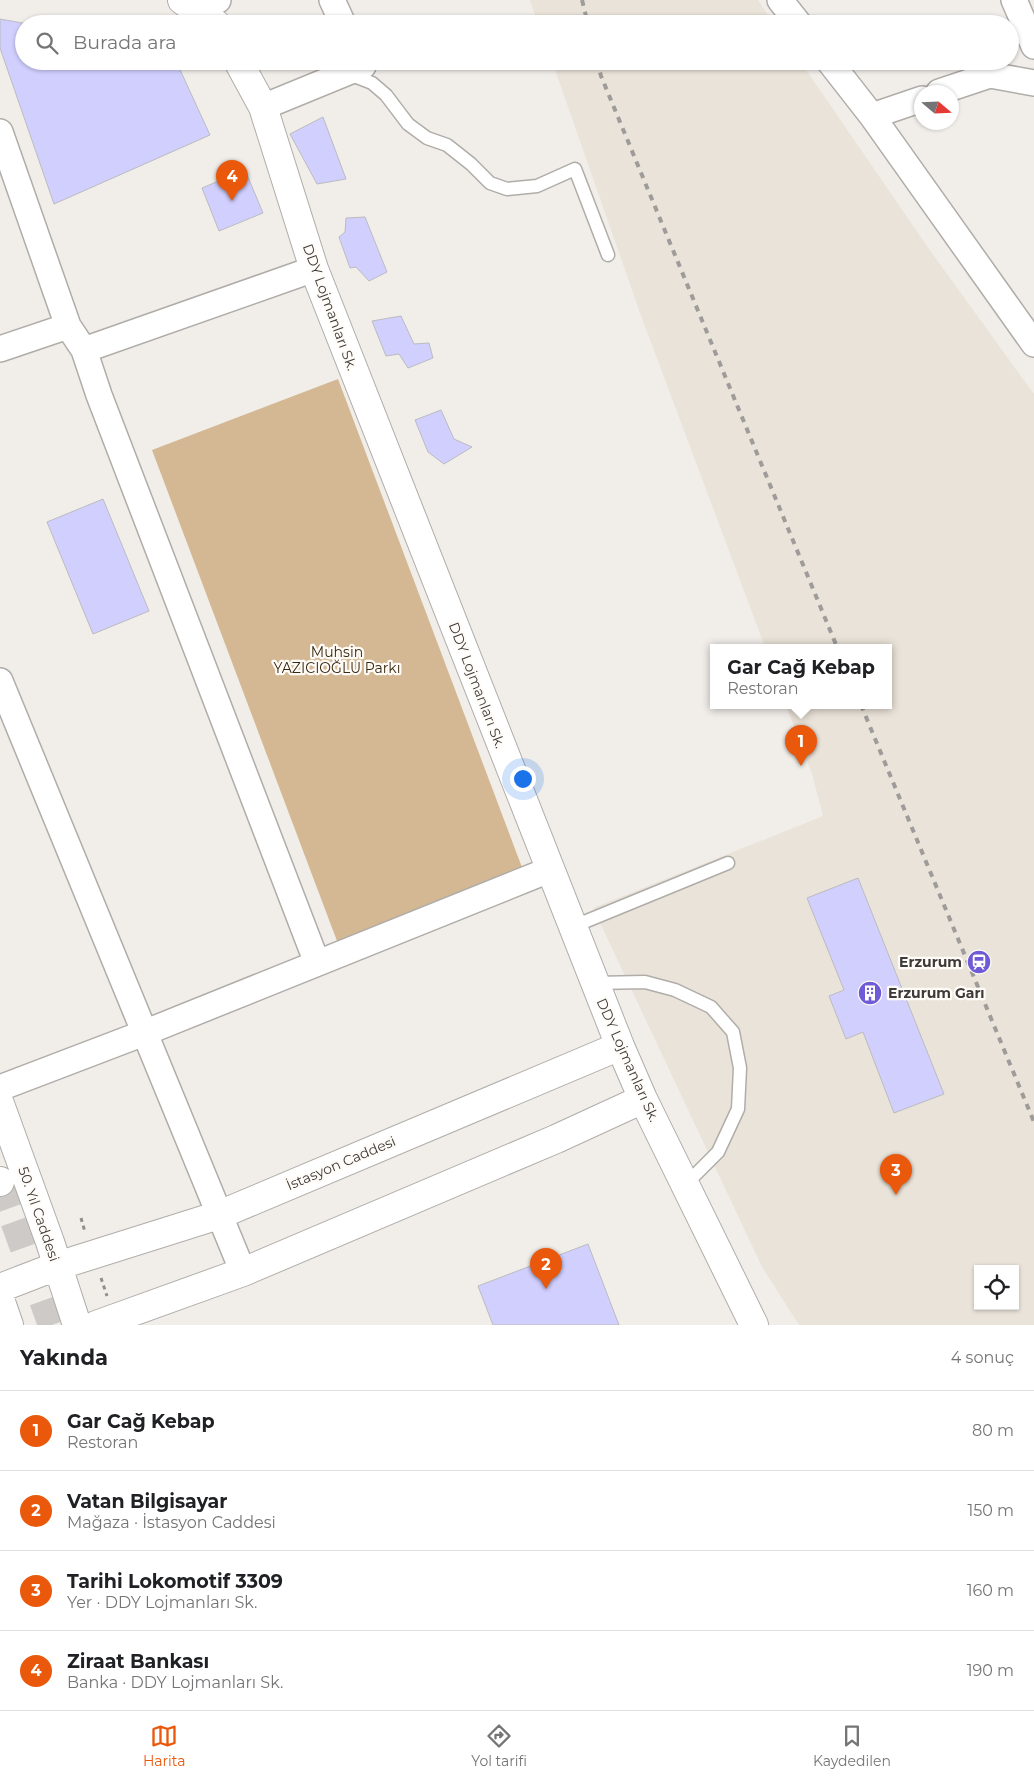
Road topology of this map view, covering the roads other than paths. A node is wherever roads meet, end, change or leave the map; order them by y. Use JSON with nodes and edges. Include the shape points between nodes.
{"nodes":[{"id":1,"x":332,"y":0,"type":"edge"},
{"id":2,"x":780,"y":0,"type":"edge"},
{"id":3,"x":1014,"y":0,"type":"edge"},
{"id":4,"x":339,"y":15,"type":"edge"},
{"id":5,"x":791,"y":15,"type":"edge"},
{"id":6,"x":1034,"y":46,"type":"edge"},
{"id":7,"x":243,"y":70,"type":"edge"},
{"id":8,"x":347,"y":70,"type":"edge"},
{"id":9,"x":357,"y":70,"type":"edge"},
{"id":10,"x":836,"y":70,"type":"edge"},
{"id":11,"x":1034,"y":83,"type":"edge"},
{"id":12,"x":959,"y":85,"type":"edge"},
{"id":13,"x":914,"y":102,"type":"edge"},
{"id":14,"x":263,"y":107,"type":"junction"},
{"id":15,"x":872,"y":116,"type":"junction"},
{"id":16,"x":0,"y":132,"type":"edge"},
{"id":17,"x":608,"y":255,"type":"dead end"},
{"id":18,"x":314,"y":269,"type":"junction"},
{"id":19,"x":68,"y":326,"type":"junction"},
{"id":20,"x":1034,"y":344,"type":"edge"},
{"id":21,"x":0,"y":349,"type":"edge"},
{"id":22,"x":84,"y":350,"type":"junction"},
{"id":23,"x":0,"y":681,"type":"edge"},
{"id":24,"x":728,"y":863,"type":"dead end"},
{"id":25,"x":549,"y":870,"type":"junction"},
{"id":26,"x":572,"y":927,"type":"junction"},
{"id":27,"x":317,"y":963,"type":"junction"},
{"id":28,"x":595,"y":983,"type":"junction"},
{"id":29,"x":144,"y":1033,"type":"junction"},
{"id":30,"x":620,"y":1046,"type":"junction"},
{"id":31,"x":0,"y":1088,"type":"edge"},
{"id":32,"x":643,"y":1099,"type":"junction"},
{"id":33,"x":0,"y":1104,"type":"edge"},
{"id":34,"x":685,"y":1185,"type":"junction"},
{"id":35,"x":219,"y":1215,"type":"junction"},
{"id":36,"x":57,"y":1266,"type":"junction"},
{"id":37,"x":243,"y":1272,"type":"junction"},
{"id":38,"x":0,"y":1288,"type":"edge"},
{"id":39,"x":0,"y":1299,"type":"edge"},
{"id":40,"x":9,"y":1325,"type":"edge"},
{"id":41,"x":77,"y":1325,"type":"edge"},
{"id":42,"x":96,"y":1325,"type":"edge"},
{"id":43,"x":754,"y":1325,"type":"edge"}],
"edges":[{"from":1,"to":4,"type":"street"},
{"from":2,"to":5,"type":"street"},
{"from":3,"to":6,"type":"street"},
{"from":7,"to":14,"type":"street","name":"DDY Lojmanları Sk."},
{"from":8,"to":14,"type":"street"},
{"from":9,"to":17,"type":"lane","via":[[386,95],[408,124],[427,138],[446,145],[490,183],[507,189],[538,186],[575,169]]},
{"from":10,"to":15,"type":"street"},
{"from":11,"to":12,"type":"street","via":[[990,75]]},
{"from":13,"to":15,"type":"street"},
{"from":14,"to":18,"type":"street","name":"DDY Lojmanları Sk."},
{"from":15,"to":20,"type":"street"},
{"from":16,"to":19,"type":"street"},
{"from":18,"to":22,"type":"street"},
{"from":18,"to":25,"type":"street","name":"DDY Lojmanları Sk."},
{"from":19,"to":21,"type":"street"},
{"from":19,"to":22,"type":"street"},
{"from":22,"to":27,"type":"street"},
{"from":23,"to":29,"type":"street"},
{"from":24,"to":26,"type":"lane"},
{"from":25,"to":26,"type":"street","name":"DDY Lojmanları Sk."},
{"from":25,"to":27,"type":"street"},
{"from":26,"to":28,"type":"street","name":"DDY Lojmanları Sk."},
{"from":27,"to":29,"type":"street"},
{"from":28,"to":30,"type":"street","name":"DDY Lojmanları Sk."},
{"from":28,"to":34,"type":"lane","via":[[646,982],[675,990],[711,1007],[733,1032],[740,1068],[738,1109],[718,1152]]},
{"from":29,"to":31,"type":"street"},
{"from":29,"to":35,"type":"street"},
{"from":30,"to":32,"type":"street","name":"DDY Lojmanları Sk."},
{"from":30,"to":35,"type":"street","name":"İstasyon Caddesi"},
{"from":32,"to":34,"type":"street","name":"DDY Lojmanları Sk."},
{"from":32,"to":37,"type":"street"},
{"from":33,"to":36,"type":"street","name":"50. Yıl Caddesi"},
{"from":34,"to":43,"type":"street","name":"DDY Lojmanları Sk."},
{"from":35,"to":36,"type":"street","name":"İstasyon Caddesi"},
{"from":35,"to":37,"type":"street"},
{"from":36,"to":38,"type":"street","name":"İstasyon Caddesi"},
{"from":36,"to":41,"type":"street","name":"50. Yıl Caddesi"},
{"from":37,"to":42,"type":"street"},
{"from":39,"to":40,"type":"street"}]}
